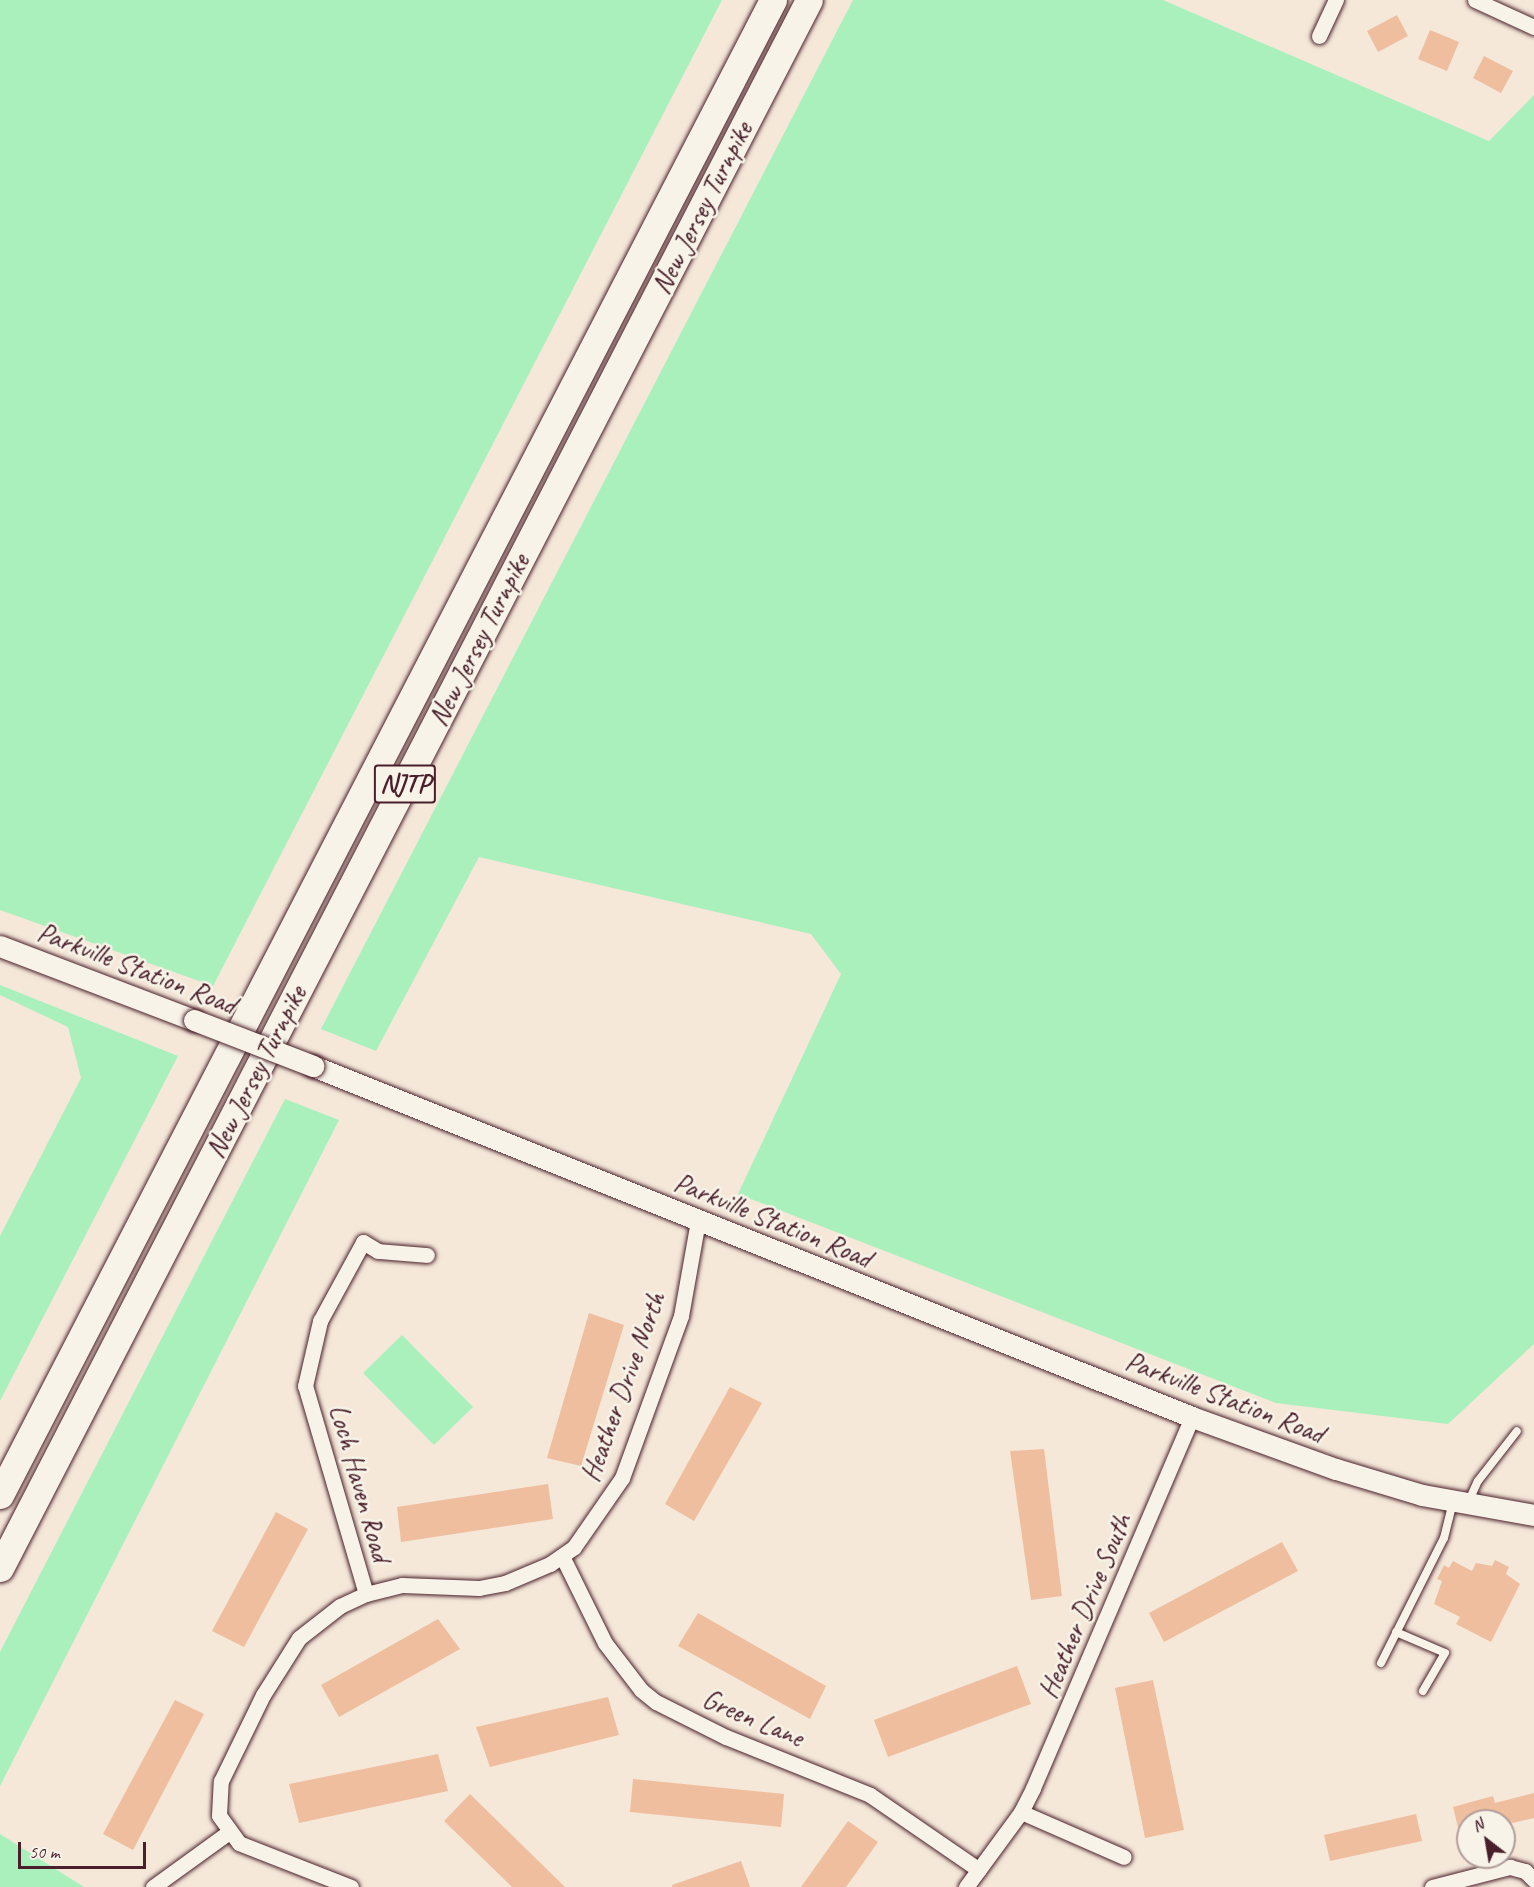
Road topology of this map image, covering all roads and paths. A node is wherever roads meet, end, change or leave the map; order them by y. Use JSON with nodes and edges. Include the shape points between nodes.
{"nodes":[{"id":1,"x":773,"y":0,"type":"edge"},
{"id":2,"x":809,"y":0,"type":"edge"},
{"id":3,"x":1336,"y":0,"type":"edge"},
{"id":4,"x":1474,"y":0,"type":"edge"},
{"id":5,"x":1534,"y":27,"type":"edge"},
{"id":6,"x":1319,"y":36,"type":"dead end"},
{"id":7,"x":0,"y":946,"type":"edge"},
{"id":8,"x":698,"y":1221,"type":"junction"},
{"id":9,"x":427,"y":1255,"type":"dead end"},
{"id":10,"x":1192,"y":1418,"type":"junction"},
{"id":11,"x":1517,"y":1431,"type":"dead end"},
{"id":12,"x":0,"y":1495,"type":"edge"},
{"id":13,"x":1460,"y":1503,"type":"junction"},
{"id":14,"x":1534,"y":1515,"type":"edge"},
{"id":15,"x":562,"y":1556,"type":"junction"},
{"id":16,"x":0,"y":1568,"type":"edge"},
{"id":17,"x":366,"y":1594,"type":"junction"},
{"id":18,"x":1396,"y":1632,"type":"junction"},
{"id":19,"x":1381,"y":1663,"type":"dead end"},
{"id":20,"x":1423,"y":1691,"type":"dead end"},
{"id":21,"x":1022,"y":1812,"type":"junction"},
{"id":22,"x":229,"y":1832,"type":"junction"},
{"id":23,"x":1124,"y":1857,"type":"dead end"},
{"id":24,"x":980,"y":1870,"type":"junction"},
{"id":25,"x":1534,"y":1880,"type":"edge"},
{"id":26,"x":153,"y":1887,"type":"edge"},
{"id":27,"x":351,"y":1887,"type":"edge"},
{"id":28,"x":966,"y":1887,"type":"edge"},
{"id":29,"x":1432,"y":1887,"type":"edge"}],
"edges":[{"from":1,"to":12,"type":"highway","name":"New Jersey Turnpike","number":"NJTP"},
{"from":2,"to":16,"type":"highway","name":"New Jersey Turnpike","number":"NJTP"},
{"from":3,"to":6,"type":"street"},
{"from":4,"to":5,"type":"street"},
{"from":7,"to":8,"type":"main road","name":"Parkville Station Road","bridge":true,"via":[[313,1066]]},
{"from":8,"to":10,"type":"main road","name":"Parkville Station Road"},
{"from":8,"to":15,"type":"street","name":"Heather Drive North","via":[[681,1316],[622,1478],[590,1528]]},
{"from":9,"to":17,"type":"street","name":"Loch Haven Road","via":[[378,1251],[363,1242],[320,1321],[305,1386]]},
{"from":10,"to":13,"type":"main road","name":"Parkville Station Road","via":[[1336,1469]]},
{"from":10,"to":21,"type":"street","name":"Heather Drive South","via":[[1065,1721]]},
{"from":11,"to":13,"type":"lane"},
{"from":13,"to":14,"type":"main road","name":"Parkville Station Road"},
{"from":13,"to":18,"type":"lane"},
{"from":15,"to":17,"type":"street","name":"Heather Drive North","via":[[527,1575],[479,1588],[402,1585]]},
{"from":15,"to":24,"type":"street","name":"Green Lane","via":[[605,1643],[656,1702],[726,1737],[870,1795]]},
{"from":17,"to":22,"type":"street","name":"Heather Drive North","via":[[340,1606],[299,1638],[263,1695],[221,1781],[219,1815]]},
{"from":18,"to":19,"type":"lane"},
{"from":18,"to":20,"type":"lane","via":[[1445,1653]]},
{"from":21,"to":23,"type":"street"},
{"from":21,"to":24,"type":"street","name":"Heather Drive South"},
{"from":22,"to":26,"type":"street"},
{"from":22,"to":27,"type":"street","via":[[239,1843]]},
{"from":24,"to":28,"type":"street","name":"Heather Drive South"},
{"from":25,"to":29,"type":"street","via":[[1525,1871],[1510,1867]]}]}
